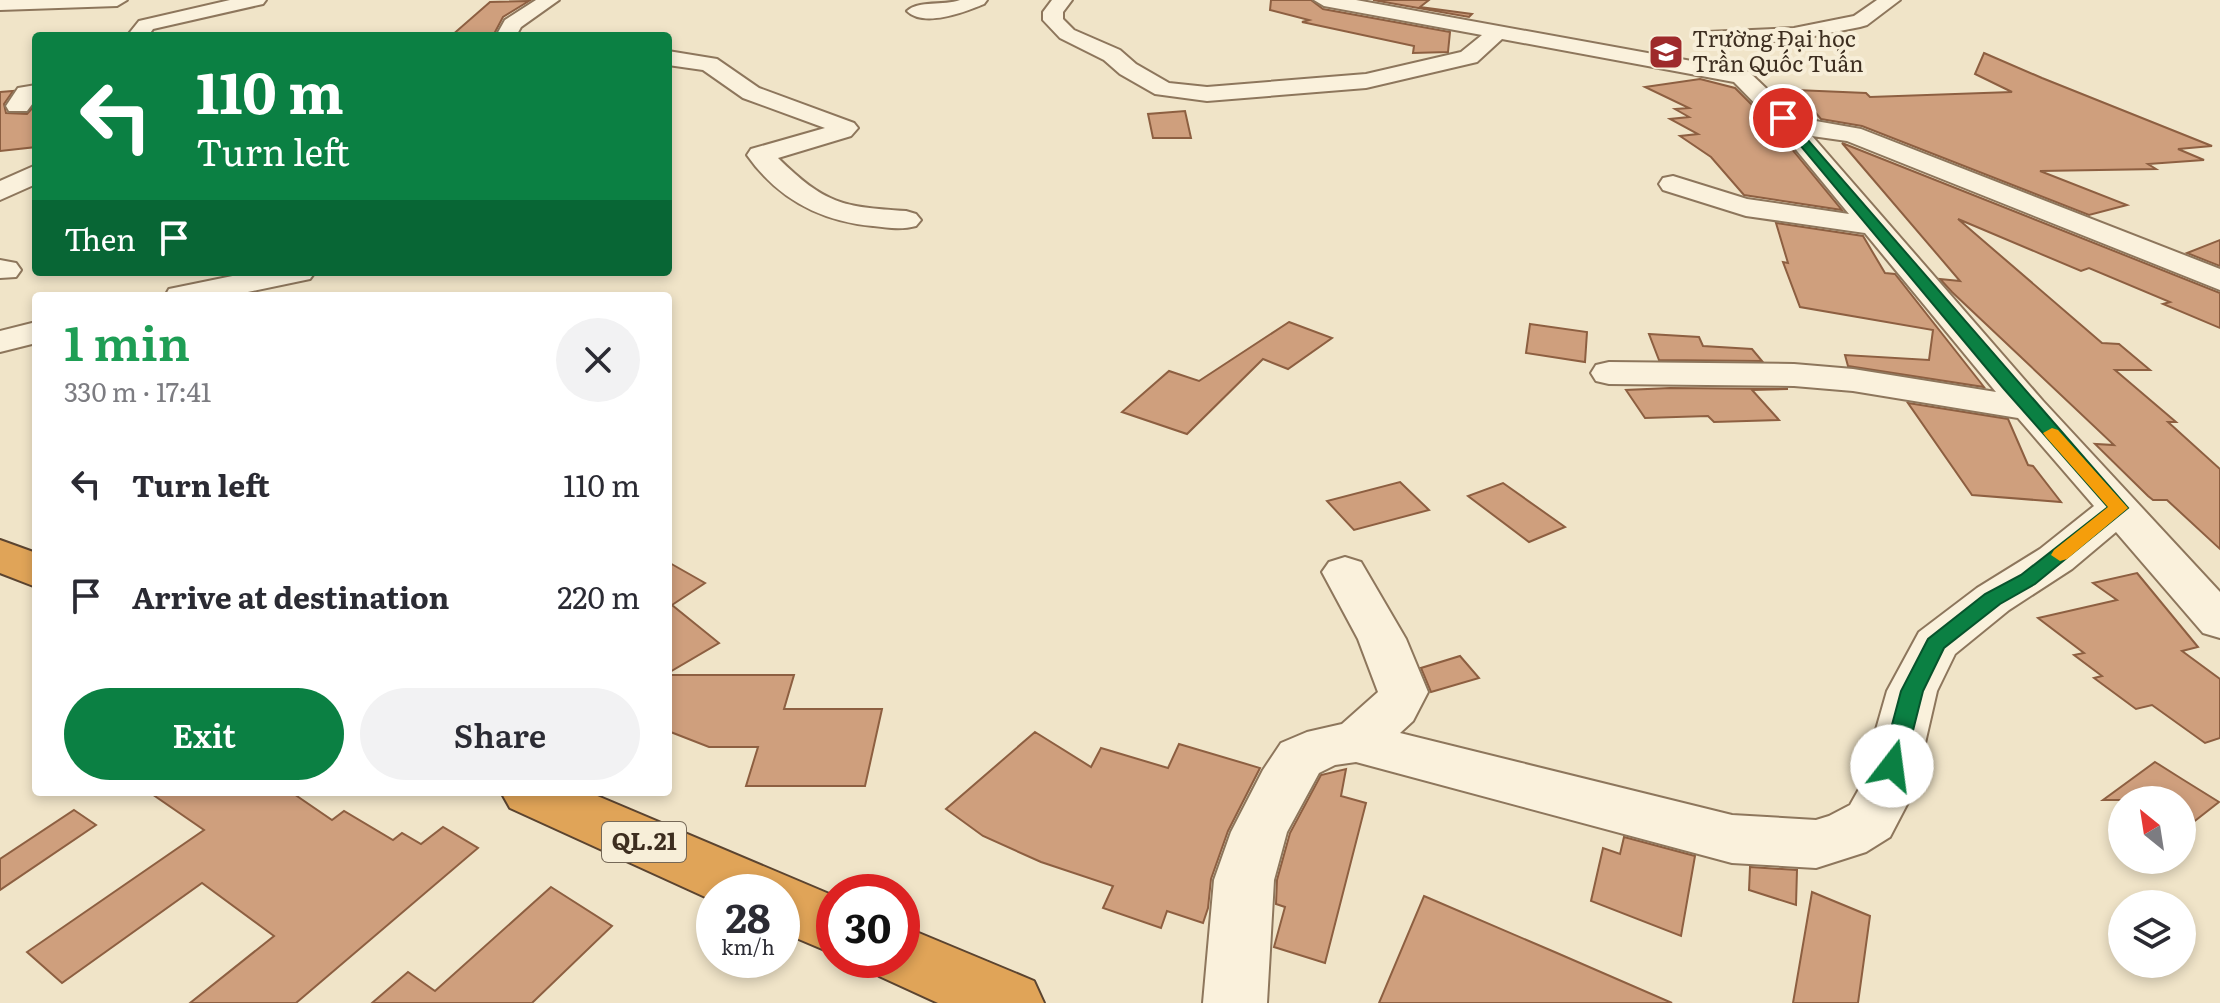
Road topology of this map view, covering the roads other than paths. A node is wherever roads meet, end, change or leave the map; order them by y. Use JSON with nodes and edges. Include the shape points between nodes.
{"nodes":[{"id":1,"x":117,"y":0,"type":"edge"},
{"id":2,"x":549,"y":0,"type":"edge"},
{"id":3,"x":977,"y":0,"type":"edge"},
{"id":4,"x":1062,"y":0,"type":"edge"},
{"id":5,"x":1324,"y":0,"type":"edge"},
{"id":6,"x":1890,"y":0,"type":"edge"},
{"id":7,"x":241,"y":1,"type":"edge"},
{"id":8,"x":0,"y":4,"type":"edge"},
{"id":9,"x":917,"y":11,"type":"dead end"},
{"id":10,"x":140,"y":32,"type":"edge"},
{"id":11,"x":508,"y":32,"type":"edge"},
{"id":12,"x":1498,"y":32,"type":"junction"},
{"id":13,"x":672,"y":59,"type":"edge"},
{"id":14,"x":1741,"y":77,"type":"junction"},
{"id":15,"x":1783,"y":118,"type":"junction"},
{"id":16,"x":32,"y":175,"type":"edge"},
{"id":17,"x":1673,"y":184,"type":"dead end"},
{"id":18,"x":0,"y":192,"type":"edge"},
{"id":19,"x":906,"y":220,"type":"dead end"},
{"id":20,"x":1720,"y":224,"type":"dead end"},
{"id":21,"x":1881,"y":235,"type":"junction"},
{"id":22,"x":279,"y":276,"type":"edge"},
{"id":23,"x":2220,"y":280,"type":"edge"},
{"id":24,"x":201,"y":292,"type":"edge"},
{"id":25,"x":32,"y":333,"type":"edge"},
{"id":26,"x":0,"y":342,"type":"edge"},
{"id":27,"x":1609,"y":373,"type":"dead end"},
{"id":28,"x":2030,"y":409,"type":"junction"},
{"id":29,"x":2118,"y":508,"type":"junction"},
{"id":30,"x":0,"y":555,"type":"edge"},
{"id":31,"x":32,"y":570,"type":"edge"},
{"id":32,"x":1345,"y":572,"type":"dead end"},
{"id":33,"x":2220,"y":622,"type":"edge"},
{"id":34,"x":1356,"y":742,"type":"junction"},
{"id":35,"x":539,"y":796,"type":"edge"},
{"id":36,"x":716,"y":874,"type":"edge"},
{"id":37,"x":920,"y":963,"type":"edge"},
{"id":38,"x":1010,"y":1003,"type":"edge"},
{"id":39,"x":1235,"y":1003,"type":"edge"}],
"edges":[{"from":1,"to":8,"type":"street"},
{"from":2,"to":11,"type":"street"},
{"from":3,"to":9,"type":"street","via":[[950,11]]},
{"from":4,"to":12,"type":"street","via":[[1053,20],[1067,34],[1112,55],[1163,89],[1187,93],[1366,81],[1460,60]]},
{"from":5,"to":12,"type":"street"},
{"from":6,"to":14,"type":"street","via":[[1860,21],[1794,34],[1707,38]]},
{"from":7,"to":10,"type":"street","via":[[146,25]]},
{"from":12,"to":14,"type":"street"},
{"from":13,"to":19,"type":"street","via":[[709,64],[751,93],[845,128],[760,155],[821,207]]},
{"from":14,"to":15,"type":"street"},
{"from":15,"to":21,"type":"street"},
{"from":15,"to":23,"type":"street","via":[[1804,127],[1852,134]]},
{"from":16,"to":18,"type":"street"},
{"from":17,"to":21,"type":"street","via":[[1752,211]]},
{"from":20,"to":21,"type":"street"},
{"from":21,"to":28,"type":"street"},
{"from":22,"to":24,"type":"street"},
{"from":25,"to":26,"type":"street"},
{"from":27,"to":28,"type":"street","via":[[1853,380]]},
{"from":28,"to":29,"type":"street"},
{"from":29,"to":33,"type":"street"},
{"from":29,"to":34,"type":"street","via":[[1936,644],[1912,691],[1886,791],[1870,821],[1846,835],[1816,844],[1732,839]]},
{"from":30,"to":31,"type":"highway"},
{"from":32,"to":34,"type":"street","via":[[1382,639],[1403,692],[1395,708]]},
{"from":34,"to":39,"type":"street","via":[[1326,746],[1300,758],[1259,832],[1244,880]]},
{"from":35,"to":36,"type":"highway","number":"QL.21"},
{"from":37,"to":38,"type":"highway"}]}
